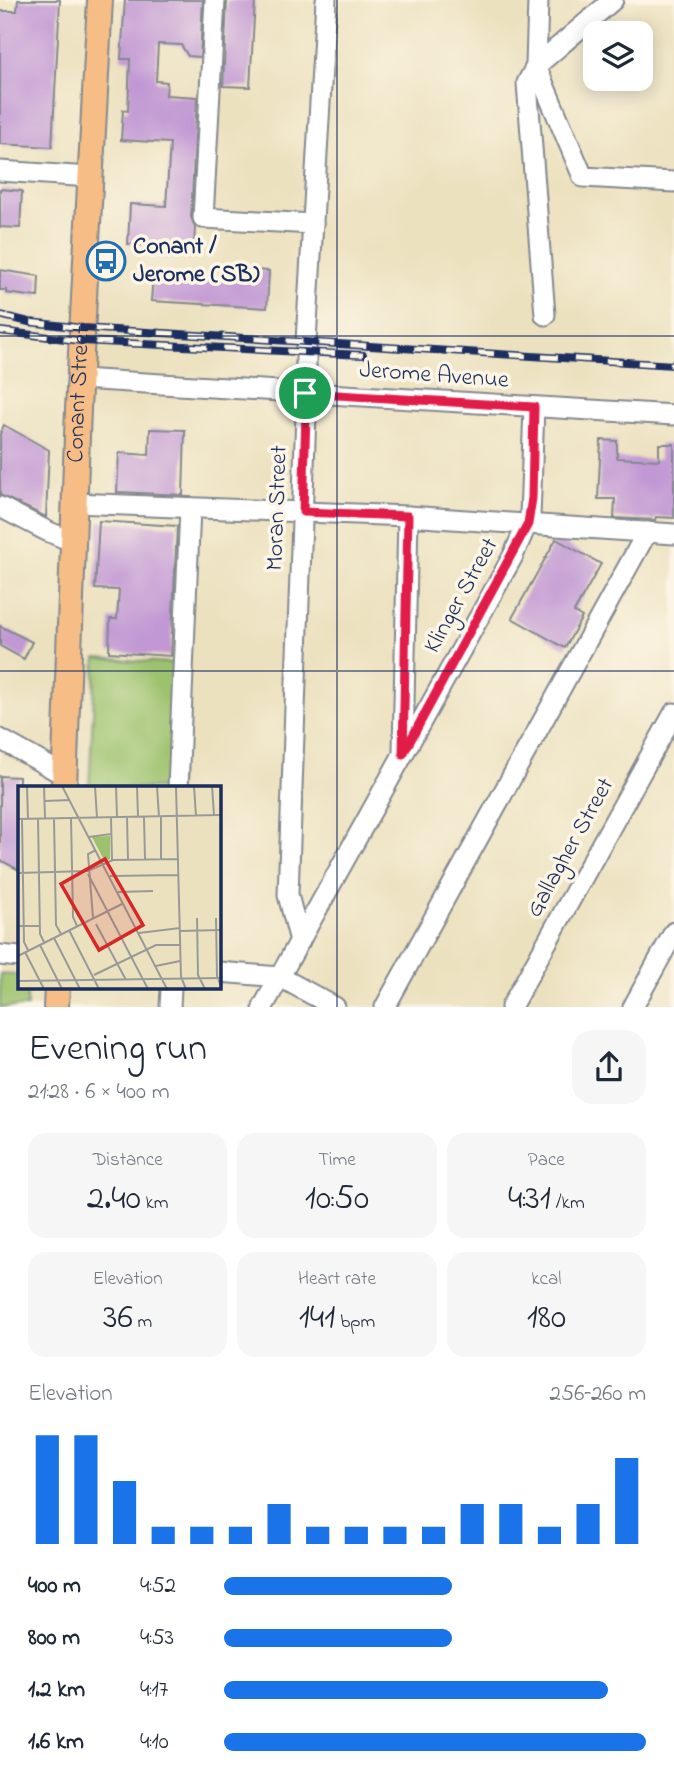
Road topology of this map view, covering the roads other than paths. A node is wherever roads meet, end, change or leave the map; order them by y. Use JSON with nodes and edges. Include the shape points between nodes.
{"nodes":[{"id":1,"x":100,"y":0,"type":"edge"},
{"id":2,"x":215,"y":0,"type":"edge"},
{"id":3,"x":326,"y":0,"type":"edge"},
{"id":4,"x":538,"y":0,"type":"edge"},
{"id":5,"x":613,"y":0,"type":"edge"},
{"id":6,"x":536,"y":66,"type":"junction"},
{"id":7,"x":0,"y":171,"type":"edge"},
{"id":8,"x":90,"y":177,"type":"junction"},
{"id":9,"x":674,"y":182,"type":"edge"},
{"id":10,"x":313,"y":224,"type":"junction"},
{"id":11,"x":545,"y":315,"type":"dead end"},
{"id":12,"x":80,"y":379,"type":"junction"},
{"id":13,"x":305,"y":393,"type":"junction"},
{"id":14,"x":534,"y":407,"type":"junction"},
{"id":15,"x":674,"y":415,"type":"edge"},
{"id":16,"x":74,"y":503,"type":"junction"},
{"id":17,"x":0,"y":507,"type":"edge"},
{"id":18,"x":190,"y":508,"type":"junction"},
{"id":19,"x":303,"y":512,"type":"junction"},
{"id":20,"x":408,"y":516,"type":"junction"},
{"id":21,"x":528,"y":524,"type":"junction"},
{"id":22,"x":647,"y":533,"type":"junction"},
{"id":23,"x":674,"y":534,"type":"edge"},
{"id":24,"x":73,"y":542,"type":"junction"},
{"id":25,"x":674,"y":713,"type":"edge"},
{"id":26,"x":0,"y":740,"type":"edge"},
{"id":27,"x":403,"y":754,"type":"junction"},
{"id":28,"x":64,"y":782,"type":"edge"},
{"id":29,"x":178,"y":786,"type":"edge"},
{"id":30,"x":674,"y":932,"type":"edge"},
{"id":31,"x":300,"y":941,"type":"junction"},
{"id":32,"x":0,"y":955,"type":"edge"},
{"id":33,"x":18,"y":957,"type":"edge"},
{"id":34,"x":220,"y":972,"type":"edge"},
{"id":35,"x":280,"y":977,"type":"junction"},
{"id":36,"x":263,"y":1007,"type":"edge"},
{"id":37,"x":335,"y":1007,"type":"edge"},
{"id":38,"x":385,"y":1007,"type":"edge"},
{"id":39,"x":511,"y":1007,"type":"edge"},
{"id":40,"x":633,"y":1007,"type":"edge"}],
"edges":[{"from":1,"to":8,"type":"main road","name":"Conant Street"},
{"from":2,"to":10,"type":"street","via":[[203,218]]},
{"from":3,"to":10,"type":"street","name":"Moran Street"},
{"from":4,"to":6,"type":"street"},
{"from":5,"to":6,"type":"street"},
{"from":6,"to":9,"type":"street","via":[[583,177]]},
{"from":6,"to":11,"type":"street","via":[[527,83]]},
{"from":7,"to":8,"type":"street"},
{"from":8,"to":12,"type":"main road","name":"Conant Street"},
{"from":10,"to":13,"type":"street","name":"Moran Street"},
{"from":12,"to":13,"type":"street","name":"Jerome Avenue"},
{"from":12,"to":16,"type":"main road","name":"Conant Street"},
{"from":13,"to":14,"type":"street","name":"Jerome Avenue"},
{"from":13,"to":19,"type":"street","name":"Moran Street"},
{"from":14,"to":15,"type":"street","name":"Jerome Avenue"},
{"from":14,"to":21,"type":"street","name":"Klinger Street"},
{"from":16,"to":18,"type":"street"},
{"from":16,"to":24,"type":"main road","name":"Conant Street"},
{"from":17,"to":24,"type":"street"},
{"from":18,"to":19,"type":"street"},
{"from":18,"to":29,"type":"street"},
{"from":19,"to":20,"type":"street"},
{"from":19,"to":31,"type":"street","name":"Moran Street","via":[[288,895]]},
{"from":20,"to":21,"type":"street"},
{"from":20,"to":27,"type":"street"},
{"from":21,"to":22,"type":"street"},
{"from":21,"to":27,"type":"street","name":"Klinger Street"},
{"from":22,"to":23,"type":"street"},
{"from":22,"to":38,"type":"street"},
{"from":24,"to":28,"type":"main road","name":"Conant Street"},
{"from":25,"to":39,"type":"street","name":"Gallagher Street"},
{"from":26,"to":28,"type":"street"},
{"from":27,"to":31,"type":"street","name":"Klinger Street"},
{"from":30,"to":40,"type":"street"},
{"from":31,"to":35,"type":"street"},
{"from":32,"to":33,"type":"street"},
{"from":34,"to":35,"type":"street"},
{"from":35,"to":36,"type":"street"},
{"from":35,"to":37,"type":"street"}]}
